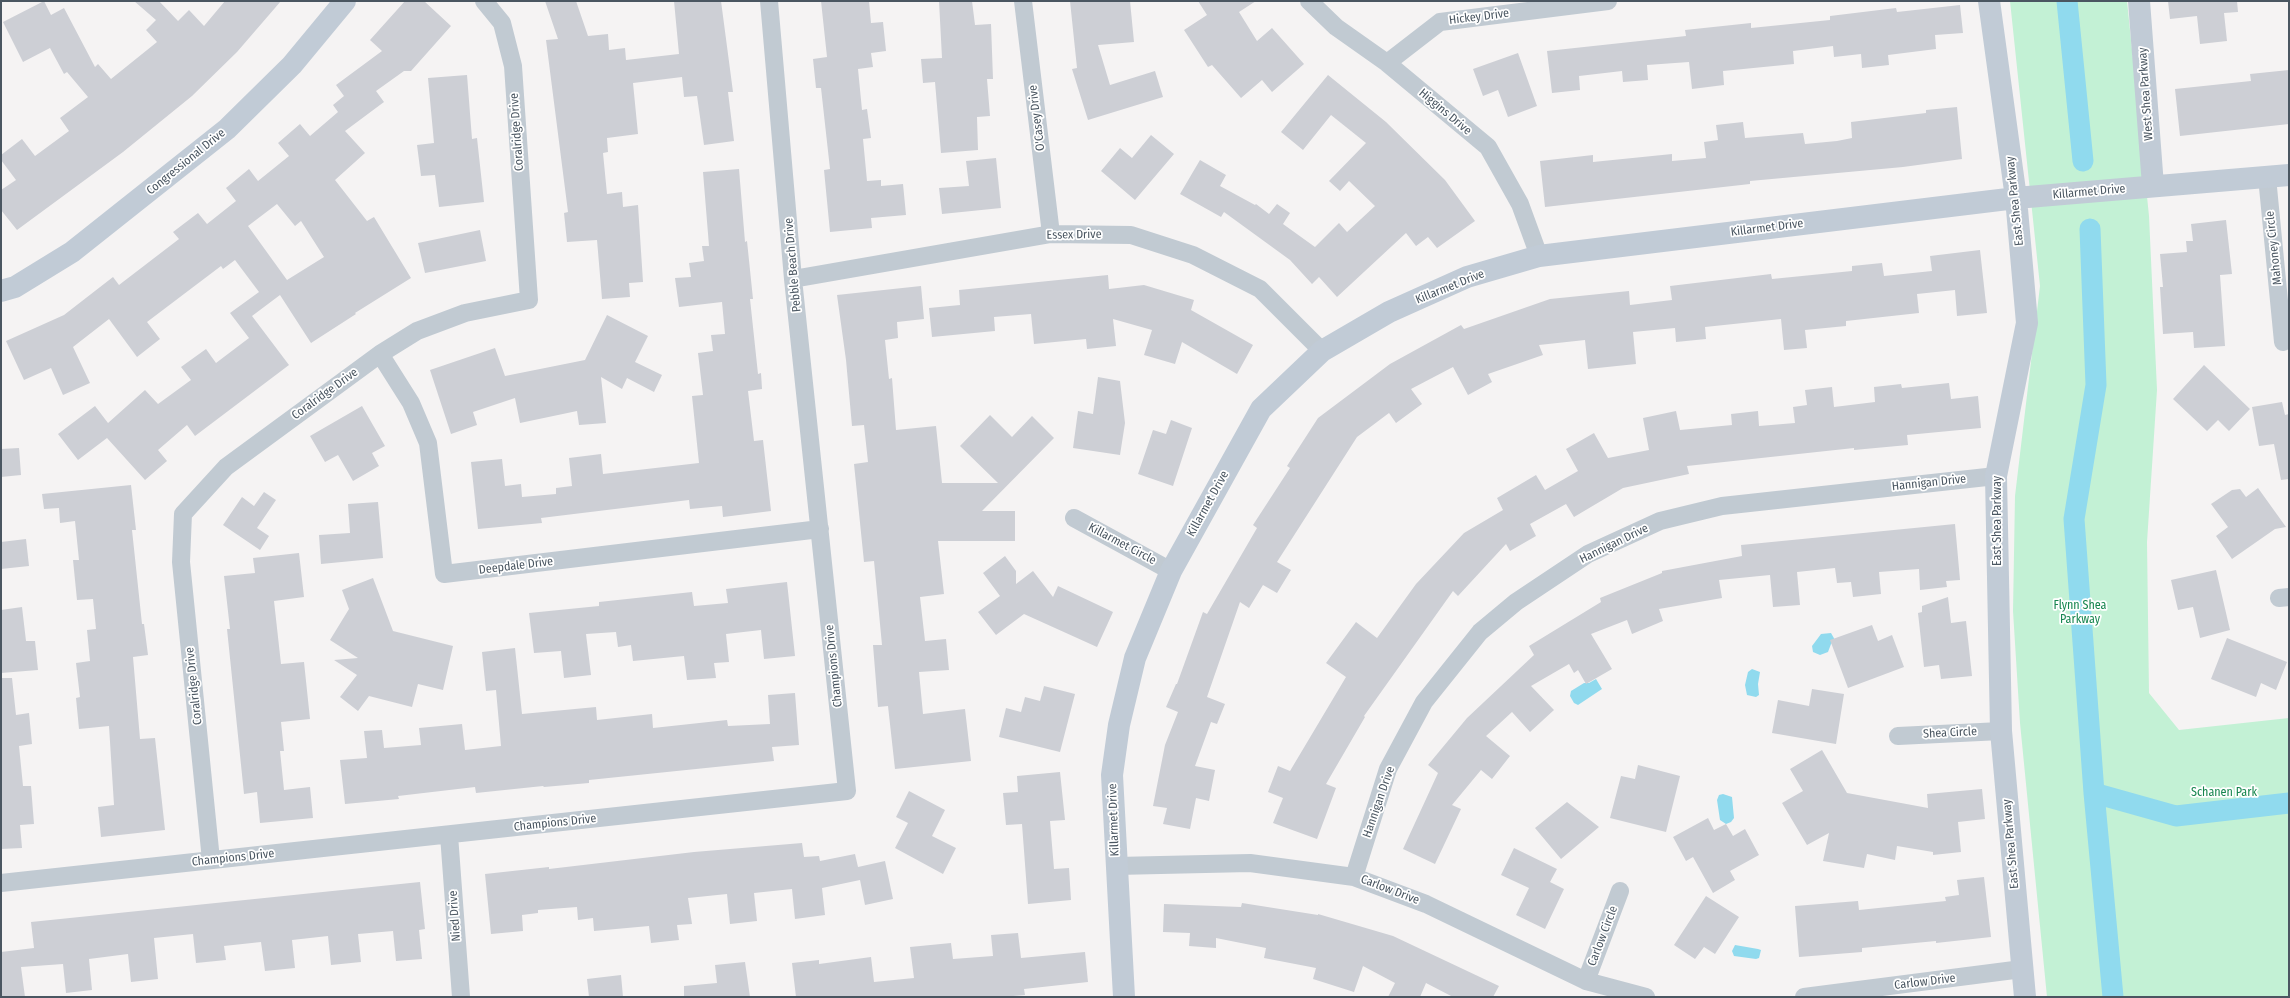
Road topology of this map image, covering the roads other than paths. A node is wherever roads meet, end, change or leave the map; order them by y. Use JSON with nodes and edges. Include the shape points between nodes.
{"nodes":[{"id":1,"x":345,"y":1,"type":"edge"},
{"id":2,"x":484,"y":1,"type":"edge"},
{"id":3,"x":769,"y":1,"type":"edge"},
{"id":4,"x":1023,"y":1,"type":"edge"},
{"id":5,"x":1309,"y":1,"type":"edge"},
{"id":6,"x":1608,"y":1,"type":"edge"},
{"id":7,"x":1989,"y":1,"type":"edge"},
{"id":8,"x":2139,"y":1,"type":"edge"},
{"id":9,"x":1387,"y":63,"type":"junction"},
{"id":10,"x":2289,"y":175,"type":"edge"},
{"id":11,"x":2267,"y":177,"type":"junction"},
{"id":12,"x":2153,"y":186,"type":"junction"},
{"id":13,"x":2016,"y":198,"type":"junction"},
{"id":14,"x":1051,"y":234,"type":"junction"},
{"id":15,"x":1539,"y":256,"type":"junction"},
{"id":16,"x":794,"y":279,"type":"junction"},
{"id":17,"x":1,"y":291,"type":"edge"},
{"id":18,"x":2283,"y":342,"type":"dead end"},
{"id":19,"x":1322,"y":351,"type":"junction"},
{"id":20,"x":380,"y":354,"type":"junction"},
{"id":21,"x":1996,"y":476,"type":"junction"},
{"id":22,"x":1074,"y":518,"type":"dead end"},
{"id":23,"x":820,"y":529,"type":"junction"},
{"id":24,"x":1171,"y":571,"type":"junction"},
{"id":25,"x":2002,"y":731,"type":"junction"},
{"id":26,"x":1898,"y":736,"type":"dead end"},
{"id":27,"x":449,"y":834,"type":"junction"},
{"id":28,"x":211,"y":860,"type":"junction"},
{"id":29,"x":1116,"y":866,"type":"junction"},
{"id":30,"x":1354,"y":876,"type":"junction"},
{"id":31,"x":1,"y":883,"type":"edge"},
{"id":32,"x":1620,"y":891,"type":"dead end"},
{"id":33,"x":2022,"y":969,"type":"junction"},
{"id":34,"x":1586,"y":981,"type":"junction"},
{"id":35,"x":460,"y":997,"type":"edge"},
{"id":36,"x":1124,"y":997,"type":"edge"},
{"id":37,"x":1646,"y":997,"type":"edge"},
{"id":38,"x":1804,"y":997,"type":"edge"},
{"id":39,"x":2025,"y":997,"type":"edge"}],
"edges":[{"from":1,"to":17,"type":"street","name":"Congressional Drive","via":[[292,65],[227,129],[72,252],[15,286]]},
{"from":2,"to":20,"type":"street","name":"Coralridge Drive","via":[[502,23],[513,66],[529,300],[465,313],[417,331]]},
{"from":3,"to":16,"type":"street","name":"Pebble Beach Drive"},
{"from":4,"to":14,"type":"street","name":"O'Casey Drive"},
{"from":5,"to":9,"type":"street","name":"Higgins Drive","via":[[1336,27]]},
{"from":6,"to":9,"type":"street","name":"Hickey Drive","via":[[1440,22]]},
{"from":7,"to":13,"type":"street","name":"East Shea Parkway"},
{"from":8,"to":12,"type":"street","name":"West Shea Parkway"},
{"from":9,"to":15,"type":"street","name":"Higgins Drive","via":[[1488,147],[1520,204]]},
{"from":10,"to":11,"type":"street","name":"Killarmet Drive"},
{"from":11,"to":12,"type":"street","name":"Killarmet Drive"},
{"from":11,"to":18,"type":"street","name":"Mahoney Circle"},
{"from":12,"to":13,"type":"street","name":"Killarmet Drive"},
{"from":13,"to":15,"type":"street","name":"Killarmet Drive"},
{"from":13,"to":21,"type":"street","name":"East Shea Parkway","via":[[2027,323]]},
{"from":14,"to":16,"type":"street","name":"Essex Drive"},
{"from":14,"to":19,"type":"street","name":"Essex Drive","via":[[1131,235],[1193,255],[1260,289]]},
{"from":15,"to":19,"type":"street","name":"Killarmet Drive","via":[[1460,281],[1389,312]]},
{"from":16,"to":23,"type":"street","name":"Pebble Beach Drive"},
{"from":19,"to":24,"type":"street","name":"Killarmet Drive","via":[[1261,409]]},
{"from":20,"to":23,"type":"street","name":"Deepdale Drive","via":[[411,403],[428,443],[444,574]]},
{"from":20,"to":28,"type":"street","name":"Coralridge Drive","via":[[226,467],[183,514],[181,562]]},
{"from":21,"to":25,"type":"street","name":"East Shea Parkway"},
{"from":21,"to":30,"type":"street","name":"Hannigan Drive","via":[[1722,506],[1660,521],[1588,554],[1516,602],[1480,632],[1424,702],[1388,769]]},
{"from":22,"to":24,"type":"street","name":"Killarmet Circle"},
{"from":23,"to":27,"type":"street","name":"Champions Drive","via":[[847,791]]},
{"from":24,"to":29,"type":"street","name":"Killarmet Drive","via":[[1135,658],[1119,725],[1112,775]]},
{"from":25,"to":26,"type":"street","name":"Shea Circle"},
{"from":25,"to":33,"type":"street","name":"East Shea Parkway"},
{"from":27,"to":28,"type":"street","name":"Champions Drive"},
{"from":27,"to":35,"type":"street","name":"Nied Drive"},
{"from":28,"to":31,"type":"street","name":"Champions Drive"},
{"from":29,"to":30,"type":"street","name":"Carlow Drive","via":[[1250,863]]},
{"from":29,"to":36,"type":"street","name":"Killarmet Drive"},
{"from":30,"to":34,"type":"street","name":"Carlow Drive","via":[[1426,904]]},
{"from":32,"to":34,"type":"street","name":"Carlow Circle"},
{"from":33,"to":38,"type":"street","name":"Carlow Drive"},
{"from":33,"to":39,"type":"street","name":"East Shea Parkway"},
{"from":34,"to":37,"type":"street","name":"Carlow Drive"}]}
